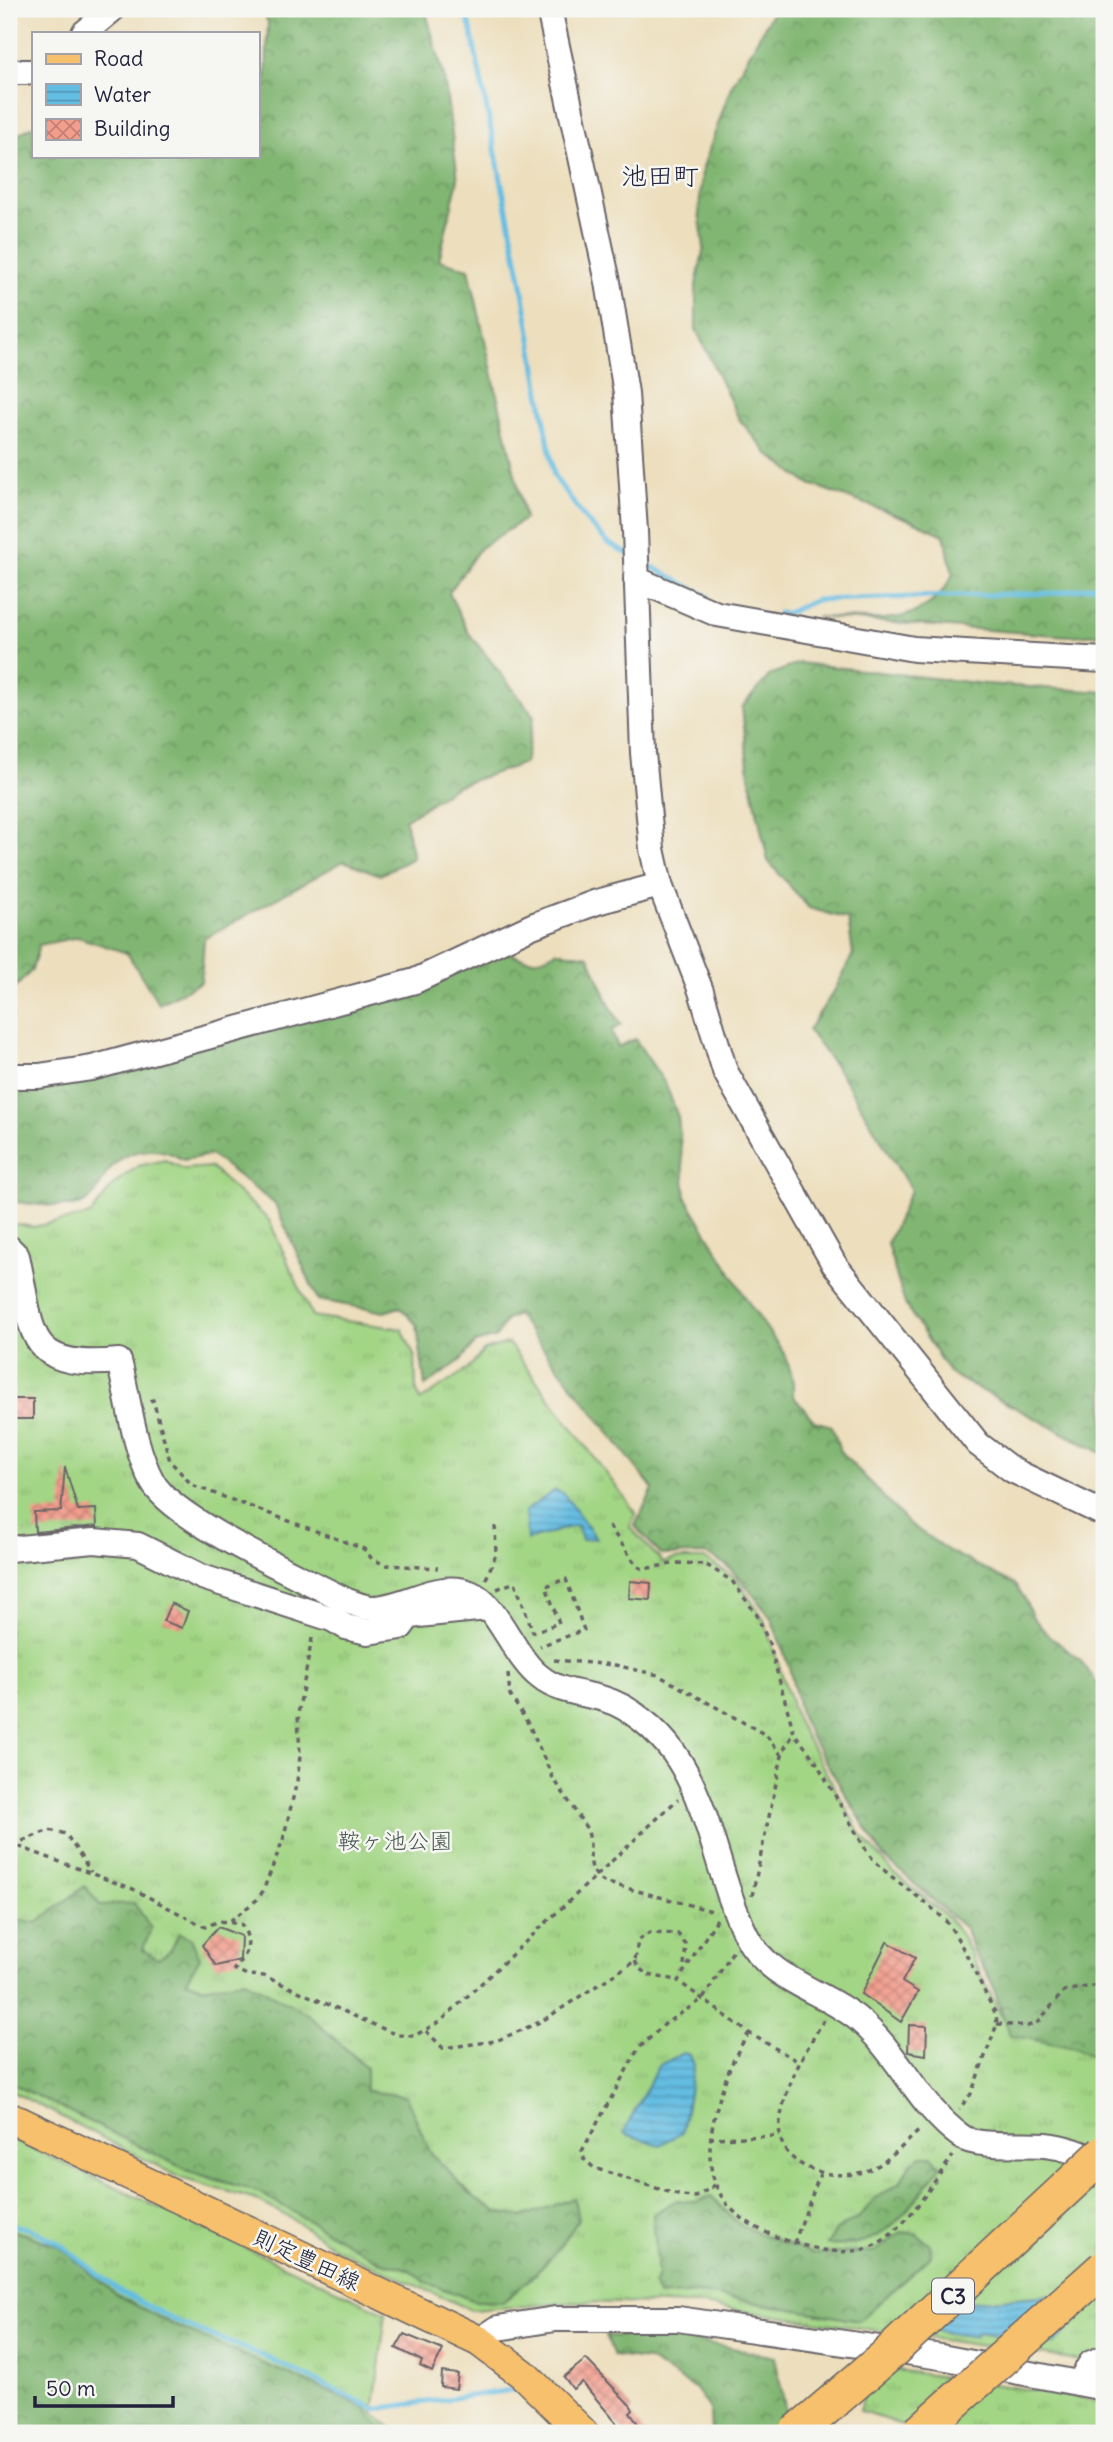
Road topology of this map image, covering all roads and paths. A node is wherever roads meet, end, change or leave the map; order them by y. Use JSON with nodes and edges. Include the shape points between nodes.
{"nodes":[{"id":1,"x":113,"y":9,"type":"edge"},
{"id":2,"x":549,"y":9,"type":"edge"},
{"id":3,"x":85,"y":32,"type":"edge"},
{"id":4,"x":9,"y":72,"type":"edge"},
{"id":5,"x":32,"y":72,"type":"edge"},
{"id":6,"x":636,"y":575,"type":"junction"},
{"id":7,"x":1104,"y":660,"type":"edge"},
{"id":8,"x":660,"y":885,"type":"junction"},
{"id":9,"x":9,"y":1076,"type":"edge"},
{"id":10,"x":13,"y":1252,"type":"edge"},
{"id":11,"x":131,"y":1405,"type":"junction"},
{"id":12,"x":1104,"y":1514,"type":"edge"},
{"id":13,"x":495,"y":1523,"type":"dead end"},
{"id":14,"x":609,"y":1526,"type":"dead end"},
{"id":15,"x":9,"y":1549,"type":"edge"},
{"id":16,"x":446,"y":1569,"type":"dead end"},
{"id":17,"x":479,"y":1599,"type":"junction"},
{"id":18,"x":317,"y":1614,"type":"junction"},
{"id":19,"x":522,"y":1659,"type":"junction"},
{"id":20,"x":794,"y":1733,"type":"junction"},
{"id":21,"x":782,"y":1756,"type":"junction"},
{"id":22,"x":691,"y":1786,"type":"junction"},
{"id":23,"x":11,"y":1844,"type":"edge"},
{"id":24,"x":92,"y":1874,"type":"junction"},
{"id":25,"x":595,"y":1876,"type":"junction"},
{"id":26,"x":737,"y":1912,"type":"junction"},
{"id":27,"x":230,"y":1921,"type":"junction"},
{"id":28,"x":746,"y":1936,"type":"junction"},
{"id":29,"x":635,"y":1961,"type":"junction"},
{"id":30,"x":687,"y":1968,"type":"junction"},
{"id":31,"x":678,"y":1981,"type":"junction"},
{"id":32,"x":1104,"y":1984,"type":"edge"},
{"id":33,"x":703,"y":1999,"type":"junction"},
{"id":34,"x":834,"y":2003,"type":"junction"},
{"id":35,"x":997,"y":2024,"type":"junction"},
{"id":36,"x":426,"y":2031,"type":"junction"},
{"id":37,"x":749,"y":2033,"type":"junction"},
{"id":38,"x":799,"y":2062,"type":"junction"},
{"id":39,"x":9,"y":2117,"type":"edge"},
{"id":40,"x":941,"y":2121,"type":"junction"},
{"id":41,"x":780,"y":2136,"type":"junction"},
{"id":42,"x":709,"y":2138,"type":"junction"},
{"id":43,"x":965,"y":2140,"type":"junction"},
{"id":44,"x":1104,"y":2153,"type":"edge"},
{"id":45,"x":1104,"y":2165,"type":"edge"},
{"id":46,"x":820,"y":2174,"type":"junction"},
{"id":47,"x":715,"y":2185,"type":"junction"},
{"id":48,"x":794,"y":2243,"type":"junction"},
{"id":49,"x":1104,"y":2268,"type":"edge"},
{"id":50,"x":479,"y":2341,"type":"junction"},
{"id":51,"x":1104,"y":2358,"type":"edge"},
{"id":52,"x":1079,"y":2383,"type":"junction"},
{"id":53,"x":1104,"y":2388,"type":"edge"},
{"id":54,"x":583,"y":2433,"type":"edge"},
{"id":55,"x":796,"y":2433,"type":"edge"},
{"id":56,"x":919,"y":2433,"type":"edge"}],
"edges":[{"from":1,"to":3,"type":"street"},
{"from":2,"to":6,"type":"street","via":[[619,341]]},
{"from":4,"to":5,"type":"street"},
{"from":6,"to":7,"type":"street","via":[[717,614],[914,649]]},
{"from":6,"to":8,"type":"street","via":[[643,754]]},
{"from":8,"to":9,"type":"street","via":[[531,926],[403,985],[92,1068]]},
{"from":8,"to":12,"type":"street","via":[[701,991],[724,1071],[834,1264],[978,1444],[997,1460]]},
{"from":10,"to":11,"type":"street","via":[[35,1340],[47,1354],[63,1359],[119,1361]]},
{"from":11,"to":16,"type":"path","via":[[153,1400],[170,1461],[191,1485],[364,1549],[380,1563]]},
{"from":11,"to":17,"type":"street","via":[[152,1481],[168,1502],[194,1520],[359,1605],[372,1608],[454,1589]]},
{"from":13,"to":17,"type":"path","via":[[494,1564]]},
{"from":14,"to":20,"type":"path","via":[[643,1569],[705,1564],[732,1581],[765,1634]]},
{"from":15,"to":18,"type":"street","via":[[94,1541],[138,1545],[202,1577]]},
{"from":17,"to":18,"type":"street","via":[[409,1616],[401,1627],[368,1632]]},
{"from":17,"to":19,"type":"street"},
{"from":17,"to":19,"type":"path","via":[[514,1582],[533,1632],[559,1623],[546,1586],[566,1579],[584,1630]]},
{"from":18,"to":27,"type":"path","via":[[298,1714],[297,1781],[283,1840],[258,1899]]},
{"from":19,"to":21,"type":"path","via":[[615,1665],[658,1675],[766,1735]]},
{"from":19,"to":22,"type":"street","via":[[541,1679],[628,1710],[674,1754]]},
{"from":19,"to":25,"type":"path","via":[[508,1674],[510,1695],[552,1776],[587,1829]]},
{"from":20,"to":21,"type":"path"},
{"from":20,"to":35,"type":"path","via":[[877,1864],[945,1920],[996,2014]]},
{"from":21,"to":26,"type":"path","via":[[751,1901]]},
{"from":22,"to":25,"type":"path"},
{"from":22,"to":26,"type":"street"},
{"from":23,"to":24,"type":"path"},
{"from":23,"to":24,"type":"path","via":[[49,1830],[66,1833]]},
{"from":24,"to":27,"type":"path","via":[[133,1889],[205,1927]]},
{"from":25,"to":30,"type":"path","via":[[713,1913],[724,1909]]},
{"from":25,"to":36,"type":"path"},
{"from":26,"to":28,"type":"street"},
{"from":27,"to":36,"type":"path","via":[[241,1924],[248,1938],[247,1952],[234,1969],[238,1973],[264,1976],[397,2035]]},
{"from":28,"to":33,"type":"path"},
{"from":28,"to":34,"type":"street","via":[[786,1979]]},
{"from":29,"to":30,"type":"path","via":[[636,1945],[643,1935],[672,1932],[686,1945]]},
{"from":29,"to":31,"type":"path","via":[[640,1971],[651,1977]]},
{"from":29,"to":36,"type":"path","via":[[542,2021],[496,2041],[443,2048]]},
{"from":30,"to":31,"type":"path"},
{"from":31,"to":33,"type":"path"},
{"from":32,"to":35,"type":"path","via":[[1064,1991],[1038,2022],[1028,2026]]},
{"from":33,"to":37,"type":"path"},
{"from":33,"to":47,"type":"path","via":[[648,2036],[582,2151],[594,2168],[681,2196],[695,2197]]},
{"from":34,"to":38,"type":"path"},
{"from":34,"to":40,"type":"street","via":[[877,2037]]},
{"from":35,"to":40,"type":"path","via":[[971,2094]]},
{"from":37,"to":38,"type":"path"},
{"from":37,"to":42,"type":"path","via":[[726,2071]]},
{"from":38,"to":41,"type":"path"},
{"from":39,"to":50,"type":"main road","name":"則定豊田線"},
{"from":40,"to":43,"type":"street"},
{"from":40,"to":46,"type":"path","via":[[869,2171],[848,2176]]},
{"from":41,"to":42,"type":"path"},
{"from":41,"to":46,"type":"path","via":[[792,2157]]},
{"from":42,"to":47,"type":"path","via":[[709,2169]]},
{"from":43,"to":45,"type":"street","via":[[1046,2145],[1083,2153]]},
{"from":43,"to":48,"type":"path","via":[[899,2226],[875,2245],[846,2252]]},
{"from":44,"to":55,"type":"highway","number":"C3","bridge":true,"via":[[884,2358]]},
{"from":46,"to":48,"type":"path"},
{"from":47,"to":48,"type":"path","via":[[745,2221]]},
{"from":49,"to":56,"type":"highway","bridge":true},
{"from":50,"to":52,"type":"street","via":[[498,2328],[555,2319],[678,2319],[941,2357]]},
{"from":50,"to":54,"type":"main road","name":"則定豊田線","via":[[523,2374]]},
{"from":51,"to":52,"type":"street","via":[[1091,2363]]},
{"from":52,"to":53,"type":"street"}]}
